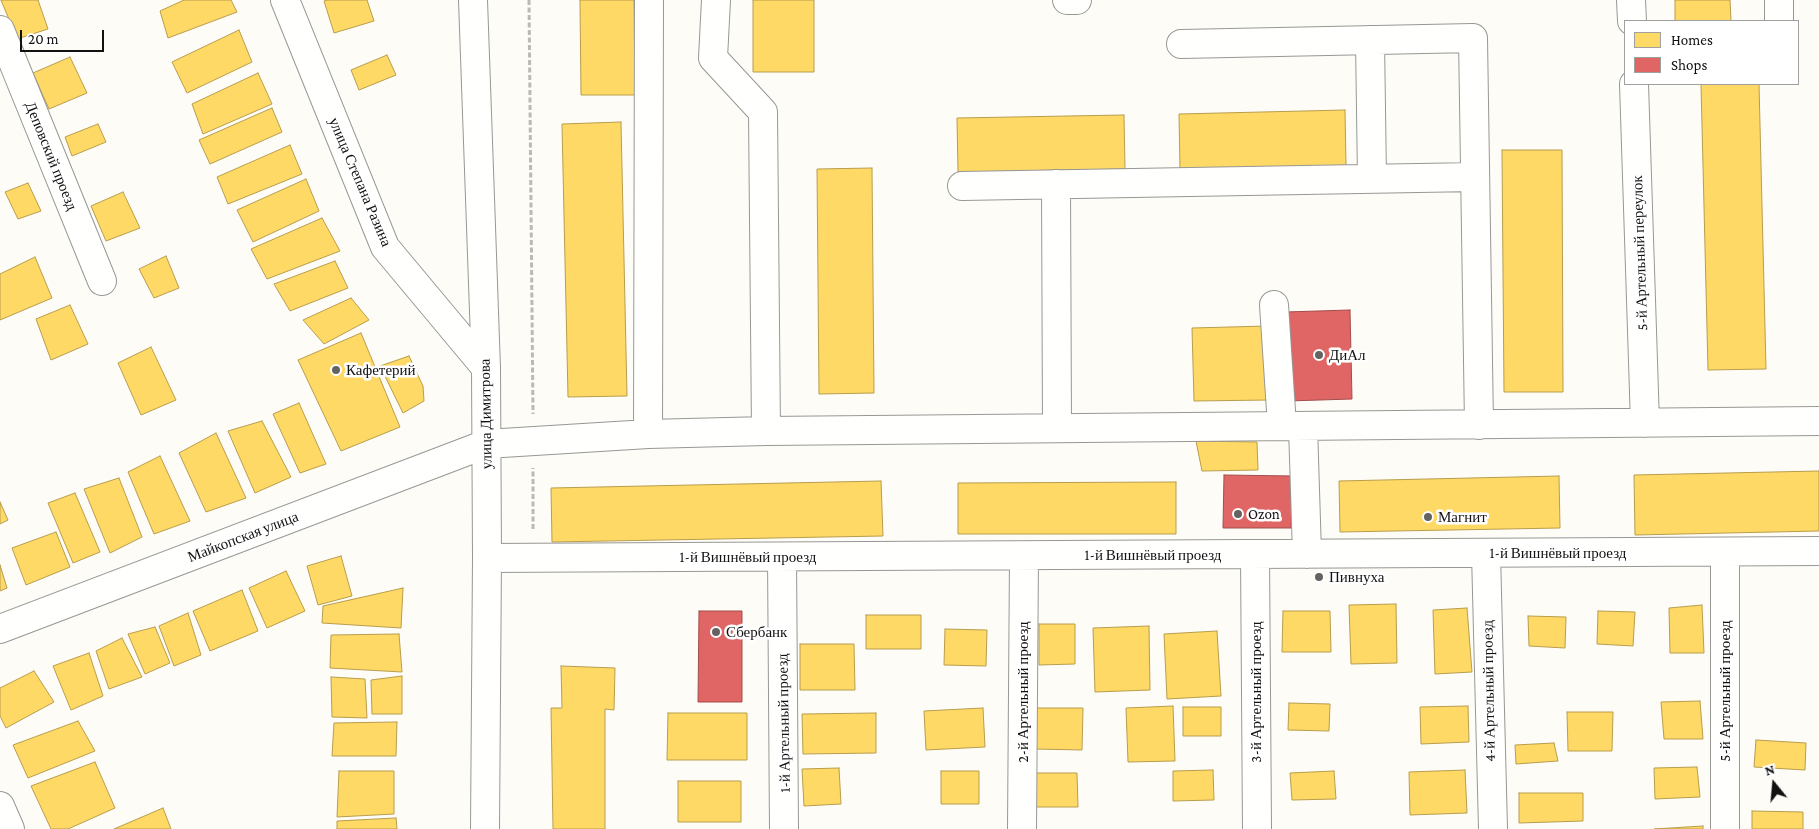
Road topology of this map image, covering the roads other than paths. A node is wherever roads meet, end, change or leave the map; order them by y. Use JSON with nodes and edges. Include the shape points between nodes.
{"nodes":[{"id":1,"x":285,"y":0,"type":"edge"},
{"id":2,"x":473,"y":0,"type":"edge"},
{"id":3,"x":649,"y":0,"type":"edge"},
{"id":4,"x":716,"y":0,"type":"edge"},
{"id":5,"x":1067,"y":0,"type":"edge"},
{"id":6,"x":1077,"y":0,"type":"edge"},
{"id":7,"x":1631,"y":0,"type":"edge"},
{"id":8,"x":1779,"y":0,"type":"edge"},
{"id":9,"x":1632,"y":20,"type":"edge"},
{"id":10,"x":1779,"y":20,"type":"edge"},
{"id":11,"x":0,"y":30,"type":"edge"},
{"id":12,"x":1370,"y":40,"type":"junction"},
{"id":13,"x":1181,"y":44,"type":"dead end"},
{"id":14,"x":1634,"y":85,"type":"edge"},
{"id":15,"x":1475,"y":177,"type":"junction"},
{"id":16,"x":1372,"y":178,"type":"junction"},
{"id":17,"x":1056,"y":184,"type":"junction"},
{"id":18,"x":962,"y":186,"type":"dead end"},
{"id":19,"x":102,"y":281,"type":"dead end"},
{"id":20,"x":1274,"y":305,"type":"dead end"},
{"id":21,"x":486,"y":368,"type":"junction"},
{"id":22,"x":1819,"y":421,"type":"edge"},
{"id":23,"x":1645,"y":423,"type":"junction"},
{"id":24,"x":1479,"y":425,"type":"junction"},
{"id":25,"x":1292,"y":426,"type":"junction"},
{"id":26,"x":1057,"y":428,"type":"junction"},
{"id":27,"x":766,"y":431,"type":"junction"},
{"id":28,"x":648,"y":434,"type":"junction"},
{"id":29,"x":486,"y":444,"type":"junction"},
{"id":30,"x":1725,"y":552,"type":"junction"},
{"id":31,"x":1819,"y":552,"type":"edge"},
{"id":32,"x":1486,"y":553,"type":"junction"},
{"id":33,"x":1307,"y":554,"type":"junction"},
{"id":34,"x":1255,"y":555,"type":"junction"},
{"id":35,"x":1024,"y":556,"type":"junction"},
{"id":36,"x":782,"y":557,"type":"junction"},
{"id":37,"x":487,"y":558,"type":"junction"},
{"id":38,"x":0,"y":629,"type":"edge"},
{"id":39,"x":0,"y":806,"type":"edge"},
{"id":40,"x":10,"y":829,"type":"edge"},
{"id":41,"x":485,"y":829,"type":"edge"},
{"id":42,"x":784,"y":829,"type":"edge"},
{"id":43,"x":1022,"y":829,"type":"edge"},
{"id":44,"x":1256,"y":829,"type":"edge"},
{"id":45,"x":1493,"y":829,"type":"edge"},
{"id":46,"x":1725,"y":829,"type":"edge"}],
"edges":[{"from":1,"to":21,"type":"street","name":"улица Степана Разина","via":[[385,247]]},
{"from":2,"to":21,"type":"street","name":"улица Димитрова"},
{"from":3,"to":28,"type":"street"},
{"from":4,"to":27,"type":"street","via":[[714,58],[763,112]]},
{"from":5,"to":6,"type":"street"},
{"from":7,"to":9,"type":"street"},
{"from":8,"to":10,"type":"street"},
{"from":11,"to":19,"type":"street","name":"Деповский проезд"},
{"from":12,"to":13,"type":"street"},
{"from":12,"to":15,"type":"street","via":[[1473,38]]},
{"from":12,"to":16,"type":"street"},
{"from":14,"to":23,"type":"street","name":"5-й Артельный переулок"},
{"from":15,"to":16,"type":"street"},
{"from":15,"to":24,"type":"street"},
{"from":16,"to":17,"type":"street"},
{"from":17,"to":18,"type":"street"},
{"from":17,"to":26,"type":"street"},
{"from":20,"to":25,"type":"street"},
{"from":21,"to":29,"type":"street","name":"улица Димитрова"},
{"from":22,"to":23,"type":"street","name":"Майкопская улица"},
{"from":23,"to":24,"type":"street","name":"Майкопская улица"},
{"from":24,"to":25,"type":"street","name":"Майкопская улица"},
{"from":25,"to":26,"type":"street","name":"Майкопская улица"},
{"from":25,"to":33,"type":"street"},
{"from":26,"to":27,"type":"street","name":"Майкопская улица"},
{"from":27,"to":28,"type":"street","name":"Майкопская улица"},
{"from":28,"to":29,"type":"street","name":"Майкопская улица"},
{"from":29,"to":37,"type":"street","name":"улица Димитрова"},
{"from":29,"to":38,"type":"street","name":"Майкопская улица"},
{"from":30,"to":31,"type":"street","name":"1-й Вишнёвый проезд"},
{"from":30,"to":32,"type":"street","name":"1-й Вишнёвый проезд"},
{"from":30,"to":46,"type":"street","name":"5-й Артельный проезд"},
{"from":32,"to":33,"type":"street","name":"1-й Вишнёвый проезд"},
{"from":32,"to":45,"type":"street","name":"4-й Артельный проезд"},
{"from":33,"to":34,"type":"street","name":"1-й Вишнёвый проезд"},
{"from":34,"to":35,"type":"street","name":"1-й Вишнёвый проезд"},
{"from":34,"to":44,"type":"street","name":"3-й Артельный проезд"},
{"from":35,"to":36,"type":"street","name":"1-й Вишнёвый проезд"},
{"from":35,"to":43,"type":"street","name":"2-й Артельный проезд"},
{"from":36,"to":37,"type":"street","name":"1-й Вишнёвый проезд"},
{"from":36,"to":42,"type":"street","name":"1-й Артельный проезд"},
{"from":37,"to":41,"type":"street","name":"улица Димитрова"},
{"from":39,"to":40,"type":"street"}]}
